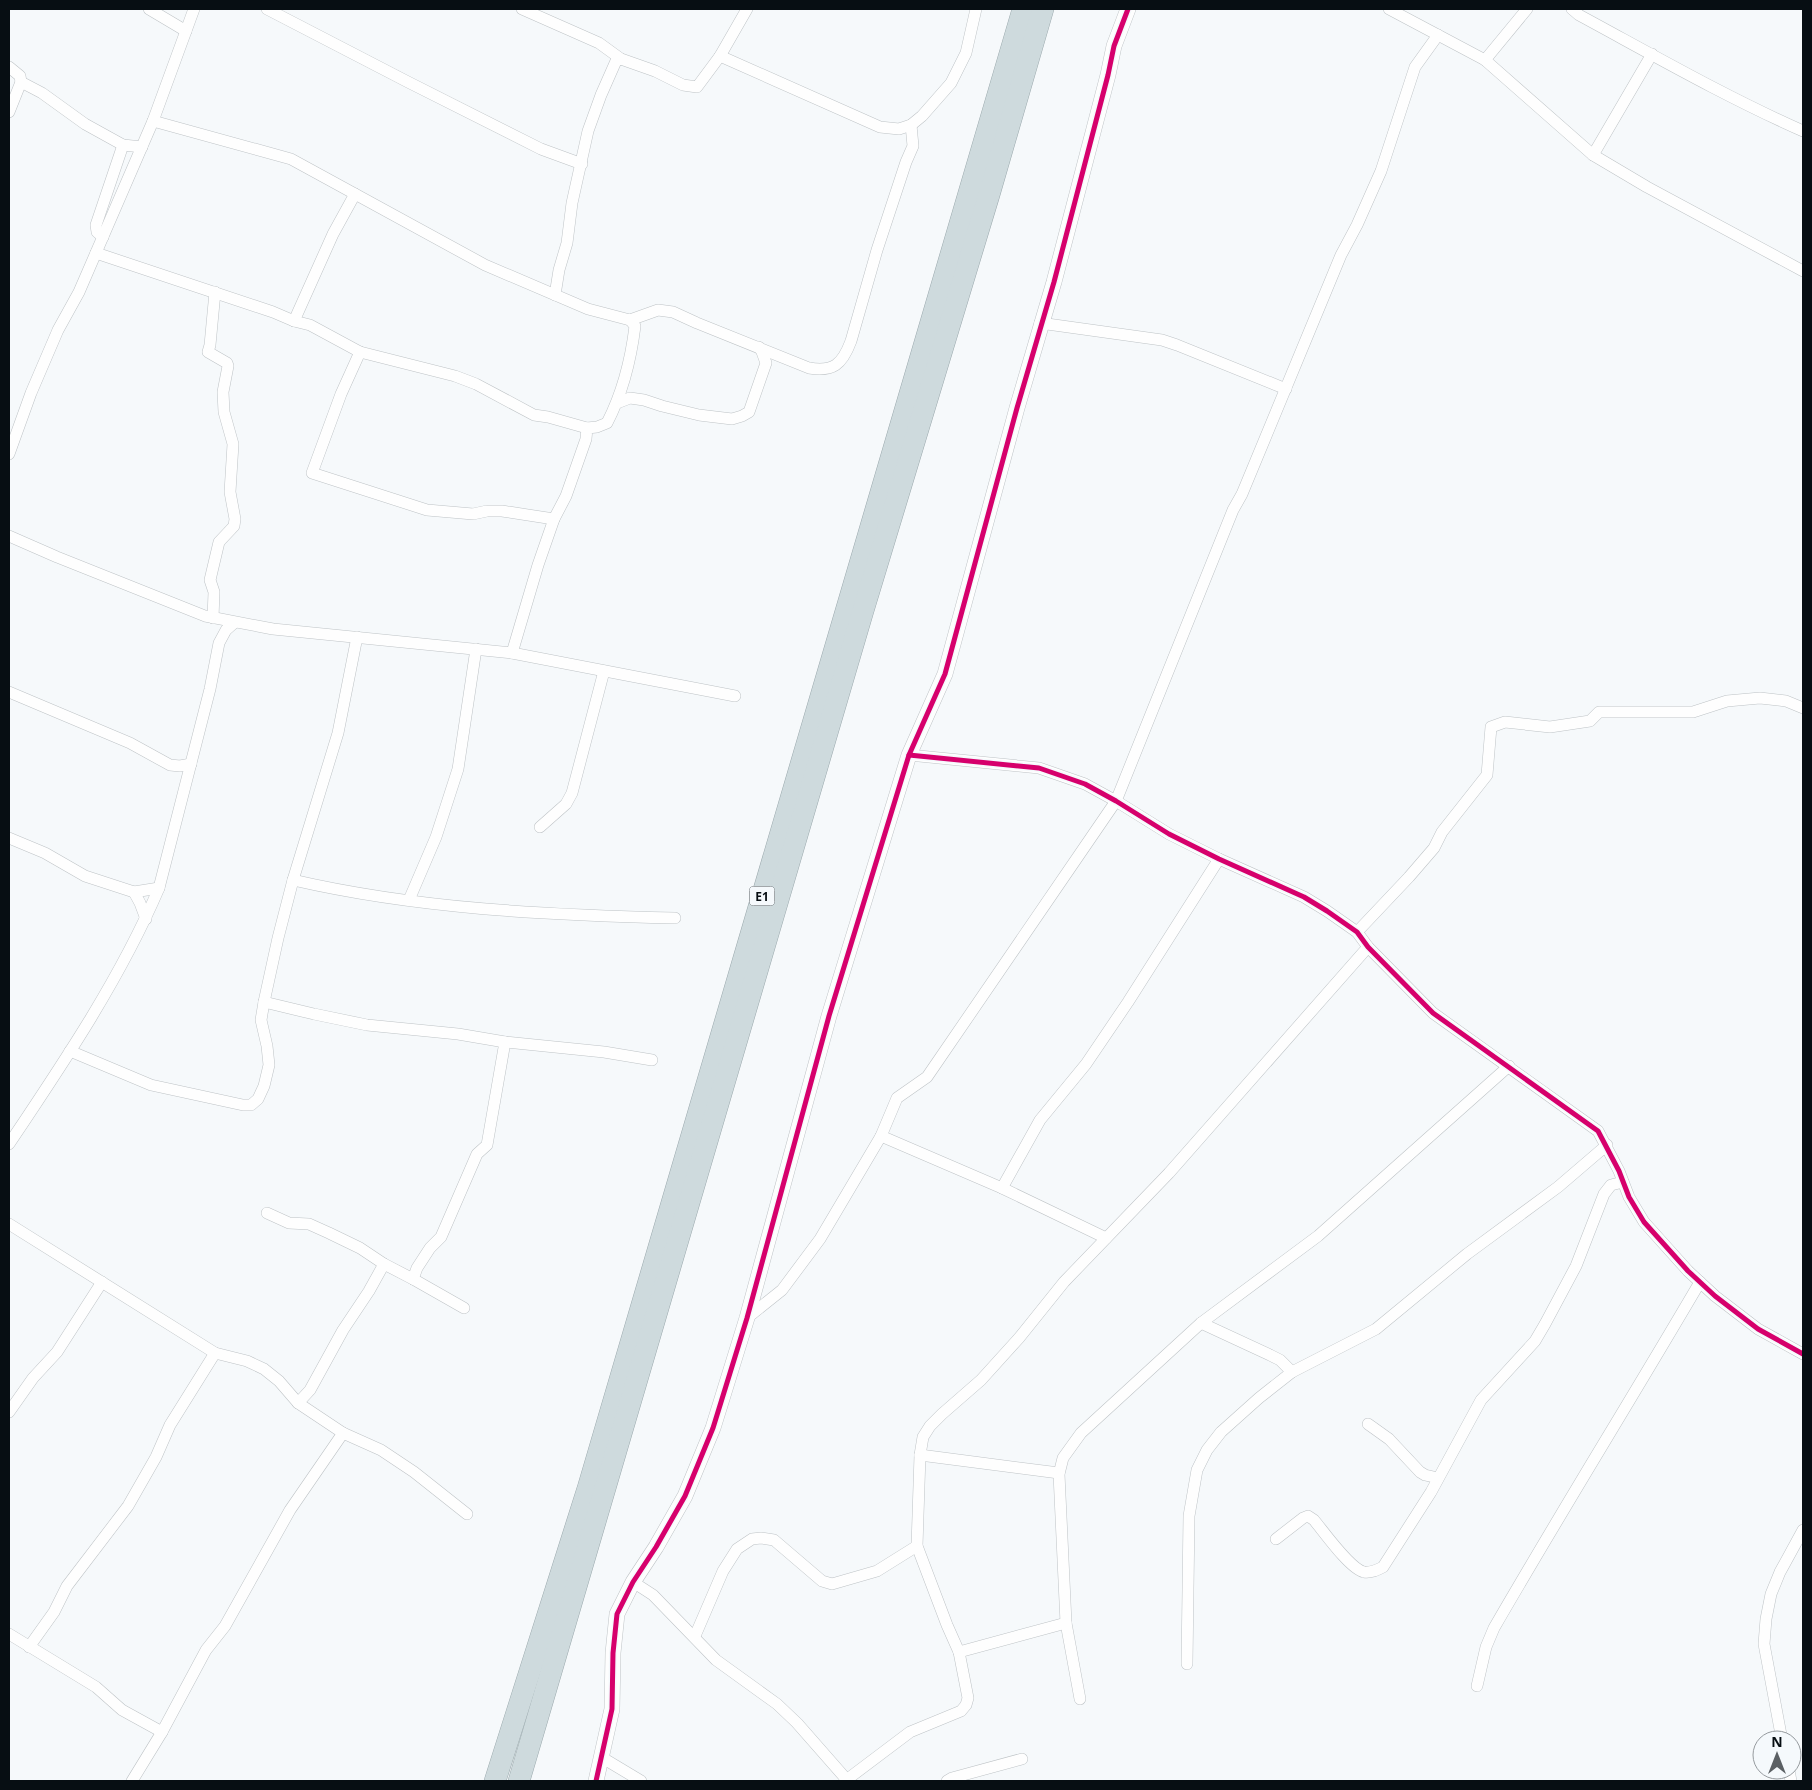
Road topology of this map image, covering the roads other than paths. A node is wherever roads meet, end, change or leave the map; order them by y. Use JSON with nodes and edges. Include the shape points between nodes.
{"nodes":[{"id":1,"x":149,"y":9,"type":"edge"},
{"id":2,"x":194,"y":9,"type":"edge"},
{"id":3,"x":267,"y":9,"type":"edge"},
{"id":4,"x":522,"y":9,"type":"edge"},
{"id":5,"x":747,"y":9,"type":"edge"},
{"id":6,"x":976,"y":9,"type":"edge"},
{"id":7,"x":1023,"y":9,"type":"edge"},
{"id":8,"x":1043,"y":9,"type":"edge"},
{"id":9,"x":1128,"y":9,"type":"edge"},
{"id":10,"x":1388,"y":9,"type":"edge"},
{"id":11,"x":1527,"y":9,"type":"edge"},
{"id":12,"x":1572,"y":9,"type":"edge"},
{"id":13,"x":186,"y":31,"type":"junction"},
{"id":14,"x":1438,"y":35,"type":"junction"},
{"id":15,"x":1652,"y":54,"type":"junction"},
{"id":16,"x":720,"y":56,"type":"junction"},
{"id":17,"x":622,"y":59,"type":"junction"},
{"id":18,"x":1485,"y":60,"type":"junction"},
{"id":19,"x":9,"y":67,"type":"edge"},
{"id":20,"x":21,"y":82,"type":"junction"},
{"id":21,"x":9,"y":112,"type":"edge"},
{"id":22,"x":153,"y":121,"type":"junction"},
{"id":23,"x":911,"y":125,"type":"junction"},
{"id":24,"x":1803,"y":131,"type":"edge"},
{"id":25,"x":123,"y":145,"type":"junction"},
{"id":26,"x":142,"y":146,"type":"junction"},
{"id":27,"x":1593,"y":155,"type":"junction"},
{"id":28,"x":582,"y":164,"type":"junction"},
{"id":29,"x":355,"y":194,"type":"junction"},
{"id":30,"x":103,"y":237,"type":"junction"},
{"id":31,"x":96,"y":253,"type":"junction"},
{"id":32,"x":1803,"y":272,"type":"edge"},
{"id":33,"x":215,"y":292,"type":"junction"},
{"id":34,"x":555,"y":295,"type":"junction"},
{"id":35,"x":630,"y":320,"type":"junction"},
{"id":36,"x":294,"y":321,"type":"junction"},
{"id":37,"x":1040,"y":323,"type":"junction"},
{"id":38,"x":759,"y":347,"type":"junction"},
{"id":39,"x":360,"y":352,"type":"junction"},
{"id":40,"x":1286,"y":389,"type":"junction"},
{"id":41,"x":617,"y":404,"type":"junction"},
{"id":42,"x":587,"y":428,"type":"junction"},
{"id":43,"x":9,"y":454,"type":"edge"},
{"id":44,"x":554,"y":519,"type":"junction"},
{"id":45,"x":9,"y":536,"type":"edge"},
{"id":46,"x":210,"y":617,"type":"junction"},
{"id":47,"x":234,"y":623,"type":"junction"},
{"id":48,"x":357,"y":637,"type":"junction"},
{"id":49,"x":219,"y":644,"type":"junction"},
{"id":50,"x":476,"y":649,"type":"junction"},
{"id":51,"x":512,"y":653,"type":"junction"},
{"id":52,"x":604,"y":672,"type":"junction"},
{"id":53,"x":9,"y":692,"type":"edge"},
{"id":54,"x":734,"y":696,"type":"dead end"},
{"id":55,"x":1803,"y":708,"type":"edge"},
{"id":56,"x":909,"y":755,"type":"junction"},
{"id":57,"x":191,"y":764,"type":"junction"},
{"id":58,"x":170,"y":765,"type":"junction"},
{"id":59,"x":184,"y":792,"type":"junction"},
{"id":60,"x":1116,"y":801,"type":"junction"},
{"id":61,"x":540,"y":827,"type":"dead end"},
{"id":62,"x":9,"y":838,"type":"edge"},
{"id":63,"x":1219,"y":859,"type":"junction"},
{"id":64,"x":293,"y":880,"type":"junction"},
{"id":65,"x":159,"y":888,"type":"junction"},
{"id":66,"x":134,"y":892,"type":"junction"},
{"id":67,"x":409,"y":900,"type":"junction"},
{"id":68,"x":675,"y":918,"type":"dead end"},
{"id":69,"x":146,"y":920,"type":"junction"},
{"id":70,"x":1357,"y":932,"type":"junction"},
{"id":71,"x":1368,"y":947,"type":"junction"},
{"id":72,"x":264,"y":1002,"type":"junction"},
{"id":73,"x":505,"y":1042,"type":"junction"},
{"id":74,"x":70,"y":1051,"type":"junction"},
{"id":75,"x":652,"y":1060,"type":"dead end"},
{"id":76,"x":1509,"y":1066,"type":"junction"},
{"id":77,"x":882,"y":1136,"type":"junction"},
{"id":78,"x":9,"y":1144,"type":"edge"},
{"id":79,"x":1607,"y":1145,"type":"junction"},
{"id":80,"x":1623,"y":1182,"type":"junction"},
{"id":81,"x":1002,"y":1188,"type":"junction"},
{"id":82,"x":267,"y":1213,"type":"dead end"},
{"id":83,"x":9,"y":1224,"type":"edge"},
{"id":84,"x":1106,"y":1238,"type":"junction"},
{"id":85,"x":384,"y":1264,"type":"junction"},
{"id":86,"x":413,"y":1279,"type":"junction"},
{"id":87,"x":102,"y":1282,"type":"junction"},
{"id":88,"x":1700,"y":1282,"type":"junction"},
{"id":89,"x":464,"y":1308,"type":"dead end"},
{"id":90,"x":747,"y":1318,"type":"junction"},
{"id":91,"x":1201,"y":1323,"type":"junction"},
{"id":92,"x":215,"y":1353,"type":"junction"},
{"id":93,"x":1803,"y":1354,"type":"edge"},
{"id":94,"x":1292,"y":1372,"type":"junction"},
{"id":95,"x":298,"y":1402,"type":"junction"},
{"id":96,"x":9,"y":1412,"type":"edge"},
{"id":97,"x":1368,"y":1424,"type":"dead end"},
{"id":98,"x":343,"y":1433,"type":"junction"},
{"id":99,"x":920,"y":1455,"type":"junction"},
{"id":100,"x":1059,"y":1473,"type":"junction"},
{"id":101,"x":1438,"y":1478,"type":"junction"},
{"id":102,"x":467,"y":1514,"type":"dead end"},
{"id":103,"x":1803,"y":1530,"type":"edge"},
{"id":104,"x":1276,"y":1539,"type":"dead end"},
{"id":105,"x":917,"y":1546,"type":"junction"},
{"id":106,"x":633,"y":1582,"type":"junction"},
{"id":107,"x":1066,"y":1623,"type":"junction"},
{"id":108,"x":9,"y":1634,"type":"edge"},
{"id":109,"x":695,"y":1636,"type":"junction"},
{"id":110,"x":29,"y":1646,"type":"junction"},
{"id":111,"x":959,"y":1652,"type":"junction"},
{"id":112,"x":1188,"y":1664,"type":"dead end"},
{"id":113,"x":1477,"y":1686,"type":"dead end"},
{"id":114,"x":1080,"y":1699,"type":"dead end"},
{"id":115,"x":1780,"y":1730,"type":"edge"},
{"id":116,"x":162,"y":1732,"type":"junction"},
{"id":117,"x":601,"y":1757,"type":"junction"},
{"id":118,"x":1022,"y":1759,"type":"dead end"},
{"id":119,"x":132,"y":1781,"type":"edge"},
{"id":120,"x":495,"y":1781,"type":"edge"},
{"id":121,"x":519,"y":1781,"type":"edge"},
{"id":122,"x":596,"y":1781,"type":"edge"},
{"id":123,"x":641,"y":1781,"type":"edge"},
{"id":124,"x":846,"y":1781,"type":"edge"},
{"id":125,"x":947,"y":1781,"type":"edge"}],
"edges":[{"from":1,"to":13,"type":"street"},
{"from":2,"to":13,"type":"street"},
{"from":3,"to":28,"type":"street","via":[[541,149]]},
{"from":4,"to":17,"type":"street","via":[[599,43]]},
{"from":5,"to":16,"type":"street"},
{"from":6,"to":23,"type":"street","via":[[966,53],[951,83]]},
{"from":7,"to":120,"type":"highway","number":"E1","via":[[590,1478]]},
{"from":8,"to":121,"type":"highway","number":"E1"},
{"from":9,"to":37,"type":"street","via":[[1114,46],[1054,282]]},
{"from":10,"to":14,"type":"street"},
{"from":11,"to":18,"type":"street"},
{"from":12,"to":15,"type":"street"},
{"from":13,"to":22,"type":"street"},
{"from":14,"to":18,"type":"street"},
{"from":14,"to":40,"type":"street","via":[[1415,67],[1381,171],[1341,255]]},
{"from":15,"to":24,"type":"street"},
{"from":15,"to":27,"type":"street"},
{"from":16,"to":17,"type":"street","via":[[698,87],[683,85]]},
{"from":16,"to":23,"type":"street","via":[[880,127],[899,129]]},
{"from":17,"to":28,"type":"street","via":[[616,62],[601,95],[588,131]]},
{"from":18,"to":27,"type":"street"},
{"from":19,"to":20,"type":"street","via":[[20,76]]},
{"from":20,"to":21,"type":"street"},
{"from":20,"to":25,"type":"street","via":[[84,124]]},
{"from":22,"to":26,"type":"street"},
{"from":22,"to":29,"type":"street","via":[[291,159]]},
{"from":23,"to":38,"type":"street","via":[[912,146],[846,354],[836,365],[824,370],[809,368]]},
{"from":25,"to":26,"type":"street"},
{"from":25,"to":30,"type":"street","via":[[96,225],[97,232]]},
{"from":26,"to":30,"type":"street"},
{"from":27,"to":32,"type":"street"},
{"from":28,"to":34,"type":"street"},
{"from":29,"to":34,"type":"street","via":[[484,265]]},
{"from":29,"to":36,"type":"street","via":[[333,234]]},
{"from":30,"to":31,"type":"street"},
{"from":31,"to":33,"type":"street"},
{"from":31,"to":43,"type":"street","via":[[58,330]]},
{"from":33,"to":36,"type":"street"},
{"from":33,"to":46,"type":"street","via":[[208,352],[228,366],[223,392],[224,412],[233,444],[230,492],[235,519],[234,526],[219,542],[214,561],[210,580],[214,592]]},
{"from":34,"to":35,"type":"street","via":[[588,309]]},
{"from":35,"to":38,"type":"street","via":[[658,310],[673,312]]},
{"from":35,"to":41,"type":"street","via":[[636,326],[634,340]]},
{"from":36,"to":39,"type":"street","via":[[310,325]]},
{"from":37,"to":40,"type":"street","via":[[1177,344]]},
{"from":37,"to":56,"type":"street","via":[[945,674]]},
{"from":38,"to":41,"type":"street","via":[[766,363],[748,412],[742,416],[732,419],[699,414],[630,398]]},
{"from":39,"to":42,"type":"street","via":[[455,376],[534,415]]},
{"from":39,"to":44,"type":"street","via":[[312,473],[427,510],[473,514],[502,512]]},
{"from":40,"to":60,"type":"street","via":[[1233,510]]},
{"from":41,"to":42,"type":"street","via":[[607,423]]},
{"from":42,"to":44,"type":"street","via":[[566,496]]},
{"from":44,"to":51,"type":"street"},
{"from":45,"to":46,"type":"street"},
{"from":46,"to":47,"type":"street"},
{"from":46,"to":49,"type":"street"},
{"from":47,"to":48,"type":"street"},
{"from":47,"to":49,"type":"street"},
{"from":48,"to":50,"type":"street"},
{"from":48,"to":64,"type":"street","via":[[338,733]]},
{"from":49,"to":57,"type":"street"},
{"from":50,"to":51,"type":"street"},
{"from":50,"to":67,"type":"street","via":[[458,769],[436,837]]},
{"from":51,"to":52,"type":"street"},
{"from":52,"to":54,"type":"street"},
{"from":52,"to":61,"type":"street","via":[[572,793],[566,804]]},
{"from":53,"to":58,"type":"street","via":[[130,744]]},
{"from":55,"to":70,"type":"street","via":[[1786,701],[1760,698],[1727,701],[1693,712],[1600,712],[1590,720],[1550,726],[1505,722],[1491,726],[1486,775],[1442,832],[1434,848]]},
{"from":56,"to":60,"type":"street","via":[[1039,768],[1085,784]]},
{"from":56,"to":90,"type":"street","via":[[829,1016]]},
{"from":57,"to":58,"type":"street"},
{"from":57,"to":59,"type":"street"},
{"from":58,"to":59,"type":"street"},
{"from":59,"to":65,"type":"street"},
{"from":60,"to":63,"type":"street","via":[[1169,834]]},
{"from":60,"to":77,"type":"street","via":[[927,1077],[897,1098]]},
{"from":62,"to":66,"type":"street","via":[[45,853],[85,876]]},
{"from":63,"to":70,"type":"street","via":[[1304,896]]},
{"from":63,"to":81,"type":"street","via":[[1086,1064],[1040,1120]]},
{"from":64,"to":67,"type":"street"},
{"from":64,"to":72,"type":"street"},
{"from":65,"to":66,"type":"street"},
{"from":65,"to":69,"type":"street"},
{"from":66,"to":69,"type":"street"},
{"from":67,"to":68,"type":"street","via":[[579,916]]},
{"from":69,"to":74,"type":"street","via":[[116,977]]},
{"from":70,"to":71,"type":"street"},
{"from":71,"to":76,"type":"street","via":[[1433,1013]]},
{"from":71,"to":84,"type":"street","via":[[1169,1173]]},
{"from":72,"to":73,"type":"street","via":[[367,1025]]},
{"from":72,"to":74,"type":"street","via":[[261,1020],[269,1065],[258,1099],[250,1104],[151,1086]]},
{"from":73,"to":75,"type":"street"},
{"from":73,"to":86,"type":"street","via":[[486,1145],[477,1154],[441,1237],[430,1248]]},
{"from":74,"to":78,"type":"street"},
{"from":76,"to":79,"type":"street","via":[[1598,1131]]},
{"from":76,"to":91,"type":"street","via":[[1318,1236]]},
{"from":77,"to":81,"type":"street"},
{"from":77,"to":90,"type":"street","via":[[820,1239],[782,1290]]},
{"from":79,"to":80,"type":"street"},
{"from":79,"to":94,"type":"street","via":[[1558,1187],[1466,1254],[1376,1329]]},
{"from":80,"to":88,"type":"street","via":[[1644,1222]]},
{"from":80,"to":101,"type":"street","via":[[1611,1185],[1604,1194],[1576,1266],[1545,1324],[1535,1341],[1481,1400]]},
{"from":81,"to":84,"type":"street"},
{"from":82,"to":85,"type":"street","via":[[289,1223],[309,1224],[360,1248]]},
{"from":83,"to":87,"type":"street"},
{"from":84,"to":99,"type":"street","via":[[981,1380],[930,1426],[923,1437]]},
{"from":85,"to":86,"type":"street"},
{"from":85,"to":95,"type":"street","via":[[355,1315],[342,1330],[310,1390]]},
{"from":86,"to":89,"type":"street"},
{"from":87,"to":92,"type":"street"},
{"from":87,"to":96,"type":"street","via":[[57,1352]]},
{"from":88,"to":93,"type":"street","via":[[1758,1329]]},
{"from":88,"to":113,"type":"street","via":[[1494,1628],[1486,1646]]},
{"from":90,"to":106,"type":"street","via":[[713,1428],[685,1496]]},
{"from":91,"to":94,"type":"street","via":[[1280,1360]]},
{"from":91,"to":100,"type":"street","via":[[1081,1433],[1063,1458]]},
{"from":92,"to":95,"type":"street","via":[[264,1369]]},
{"from":92,"to":110,"type":"street","via":[[170,1426],[128,1506],[67,1586],[54,1612]]},
{"from":94,"to":112,"type":"street","via":[[1220,1432],[1197,1470],[1189,1516]]},
{"from":95,"to":98,"type":"street"},
{"from":97,"to":101,"type":"street","via":[[1389,1439],[1420,1472]]},
{"from":98,"to":102,"type":"street","via":[[381,1450]]},
{"from":98,"to":116,"type":"street","via":[[290,1510],[226,1626],[206,1650]]},
{"from":99,"to":100,"type":"street"},
{"from":99,"to":105,"type":"street"},
{"from":100,"to":107,"type":"street"},
{"from":101,"to":104,"type":"street","via":[[1387,1562],[1374,1572],[1355,1568],[1308,1516]]},
{"from":103,"to":115,"type":"street","via":[[1780,1572],[1766,1618],[1764,1644]]},
{"from":105,"to":109,"type":"street","via":[[877,1571],[832,1584],[822,1580],[774,1540],[752,1539],[736,1549],[723,1571]]},
{"from":105,"to":111,"type":"street"},
{"from":106,"to":109,"type":"street","via":[[653,1595]]},
{"from":106,"to":117,"type":"street","via":[[618,1614],[613,1653],[612,1709]]},
{"from":107,"to":111,"type":"street"},
{"from":107,"to":114,"type":"street"},
{"from":108,"to":110,"type":"street"},
{"from":109,"to":124,"type":"street","via":[[716,1660],[798,1723]]},
{"from":110,"to":116,"type":"street","via":[[96,1687],[122,1710]]},
{"from":111,"to":124,"type":"street","via":[[968,1698],[961,1711],[910,1732]]},
{"from":116,"to":119,"type":"street"},
{"from":117,"to":122,"type":"street"},
{"from":117,"to":123,"type":"street"},
{"from":118,"to":125,"type":"street"}]}
